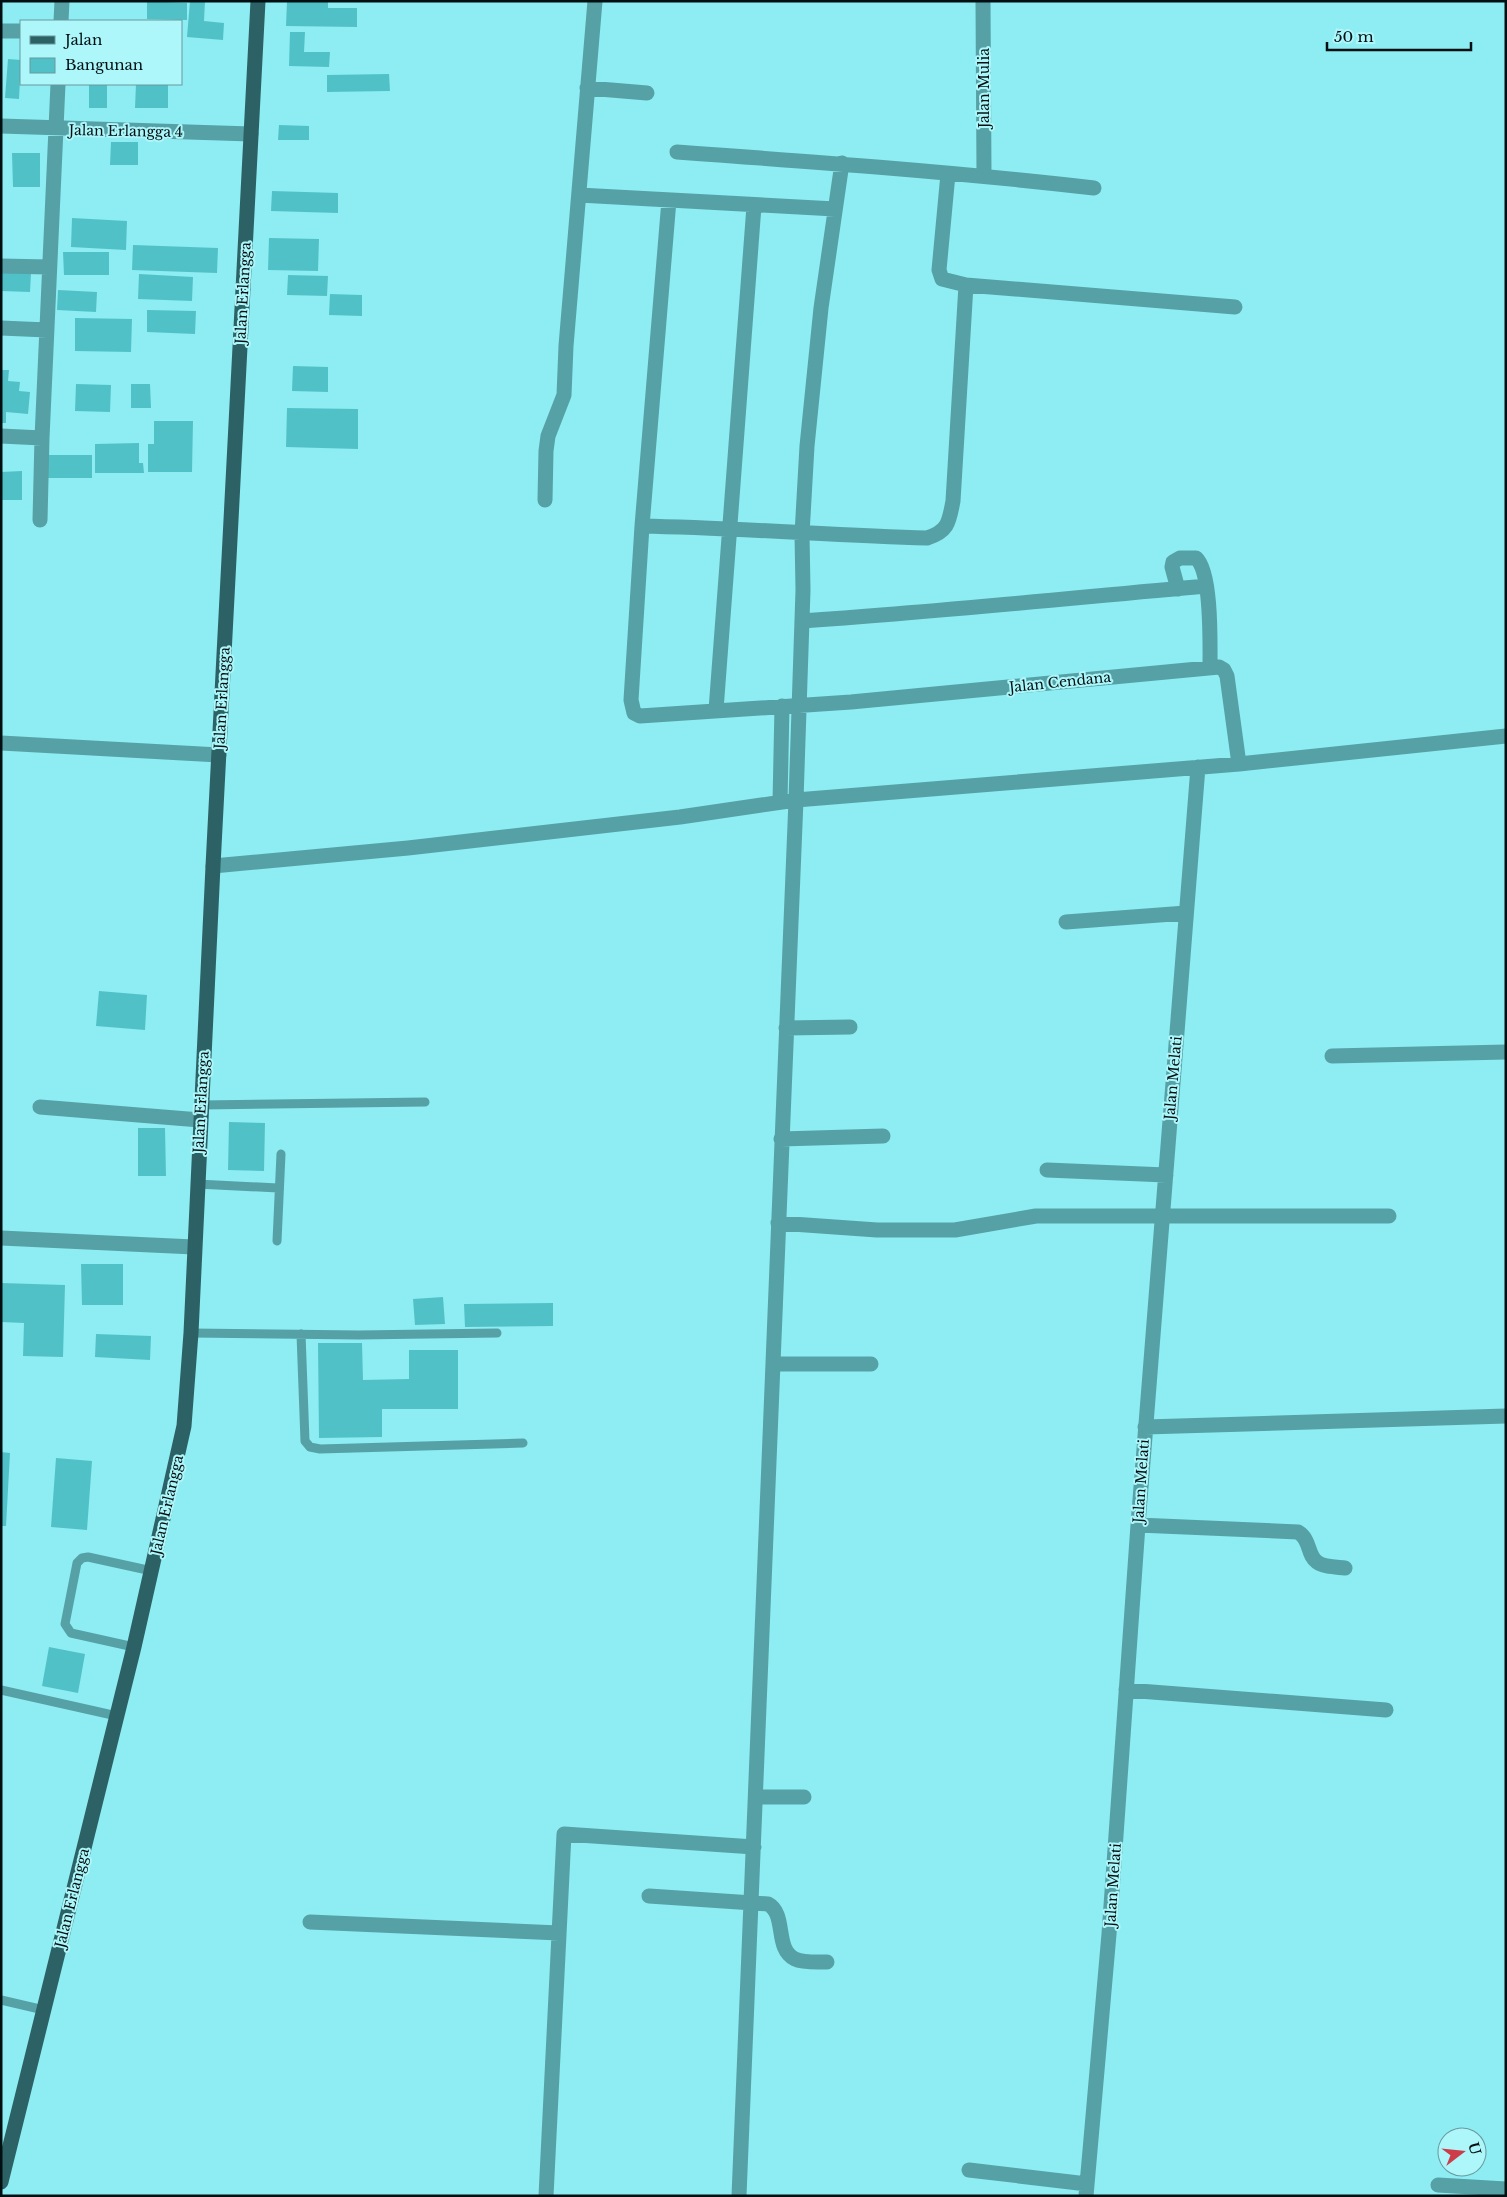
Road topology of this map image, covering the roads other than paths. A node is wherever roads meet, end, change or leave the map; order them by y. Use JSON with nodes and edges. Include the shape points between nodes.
{"nodes":[{"id":1,"x":62,"y":1,"type":"edge"},
{"id":2,"x":258,"y":1,"type":"edge"},
{"id":3,"x":595,"y":1,"type":"edge"},
{"id":4,"x":983,"y":1,"type":"edge"},
{"id":5,"x":61,"y":20,"type":"edge"},
{"id":6,"x":1,"y":30,"type":"edge"},
{"id":7,"x":20,"y":31,"type":"edge"},
{"id":8,"x":58,"y":85,"type":"edge"},
{"id":9,"x":587,"y":88,"type":"junction"},
{"id":10,"x":648,"y":93,"type":"dead end"},
{"id":11,"x":1,"y":126,"type":"edge"},
{"id":12,"x":55,"y":129,"type":"junction"},
{"id":13,"x":251,"y":134,"type":"junction"},
{"id":14,"x":677,"y":152,"type":"dead end"},
{"id":15,"x":842,"y":163,"type":"junction"},
{"id":16,"x":948,"y":174,"type":"junction"},
{"id":17,"x":984,"y":175,"type":"junction"},
{"id":18,"x":1094,"y":188,"type":"dead end"},
{"id":19,"x":579,"y":195,"type":"junction"},
{"id":20,"x":669,"y":200,"type":"junction"},
{"id":21,"x":754,"y":206,"type":"junction"},
{"id":22,"x":835,"y":209,"type":"junction"},
{"id":23,"x":1,"y":266,"type":"edge"},
{"id":24,"x":49,"y":267,"type":"junction"},
{"id":25,"x":966,"y":285,"type":"junction"},
{"id":26,"x":1235,"y":307,"type":"dead end"},
{"id":27,"x":1,"y":328,"type":"edge"},
{"id":28,"x":47,"y":330,"type":"junction"},
{"id":29,"x":1,"y":436,"type":"edge"},
{"id":30,"x":42,"y":438,"type":"junction"},
{"id":31,"x":546,"y":500,"type":"dead end"},
{"id":32,"x":40,"y":520,"type":"dead end"},
{"id":33,"x":642,"y":526,"type":"junction"},
{"id":34,"x":728,"y":528,"type":"junction"},
{"id":35,"x":802,"y":534,"type":"junction"},
{"id":36,"x":1206,"y":586,"type":"junction"},
{"id":37,"x":1178,"y":589,"type":"junction"},
{"id":38,"x":802,"y":621,"type":"junction"},
{"id":39,"x":1210,"y":666,"type":"junction"},
{"id":40,"x":799,"y":705,"type":"junction"},
{"id":41,"x":782,"y":706,"type":"junction"},
{"id":42,"x":716,"y":710,"type":"junction"},
{"id":43,"x":1506,"y":736,"type":"edge"},
{"id":44,"x":1,"y":743,"type":"edge"},
{"id":45,"x":219,"y":755,"type":"junction"},
{"id":46,"x":1239,"y":764,"type":"junction"},
{"id":47,"x":1198,"y":767,"type":"junction"},
{"id":48,"x":796,"y":800,"type":"junction"},
{"id":49,"x":780,"y":802,"type":"junction"},
{"id":50,"x":213,"y":866,"type":"junction"},
{"id":51,"x":1186,"y":913,"type":"junction"},
{"id":52,"x":1066,"y":922,"type":"dead end"},
{"id":53,"x":850,"y":1027,"type":"dead end"},
{"id":54,"x":786,"y":1028,"type":"junction"},
{"id":55,"x":1506,"y":1052,"type":"edge"},
{"id":56,"x":1332,"y":1056,"type":"dead end"},
{"id":57,"x":425,"y":1102,"type":"dead end"},
{"id":58,"x":40,"y":1107,"type":"dead end"},
{"id":59,"x":201,"y":1113,"type":"junction"},
{"id":60,"x":882,"y":1136,"type":"dead end"},
{"id":61,"x":781,"y":1138,"type":"junction"},
{"id":62,"x":281,"y":1154,"type":"dead end"},
{"id":63,"x":1047,"y":1170,"type":"dead end"},
{"id":64,"x":1166,"y":1175,"type":"junction"},
{"id":65,"x":197,"y":1184,"type":"junction"},
{"id":66,"x":278,"y":1188,"type":"junction"},
{"id":67,"x":1389,"y":1216,"type":"dead end"},
{"id":68,"x":1162,"y":1218,"type":"junction"},
{"id":69,"x":778,"y":1223,"type":"junction"},
{"id":70,"x":1,"y":1238,"type":"edge"},
{"id":71,"x":277,"y":1241,"type":"dead end"},
{"id":72,"x":194,"y":1247,"type":"junction"},
{"id":73,"x":191,"y":1333,"type":"junction"},
{"id":74,"x":301,"y":1334,"type":"junction"},
{"id":75,"x":497,"y":1334,"type":"dead end"},
{"id":76,"x":773,"y":1364,"type":"junction"},
{"id":77,"x":871,"y":1364,"type":"dead end"},
{"id":78,"x":1506,"y":1416,"type":"edge"},
{"id":79,"x":1145,"y":1427,"type":"junction"},
{"id":80,"x":523,"y":1443,"type":"dead end"},
{"id":81,"x":1138,"y":1525,"type":"junction"},
{"id":82,"x":1344,"y":1568,"type":"dead end"},
{"id":83,"x":152,"y":1571,"type":"junction"},
{"id":84,"x":134,"y":1647,"type":"junction"},
{"id":85,"x":1,"y":1690,"type":"edge"},
{"id":86,"x":1126,"y":1690,"type":"junction"},
{"id":87,"x":1386,"y":1710,"type":"dead end"},
{"id":88,"x":117,"y":1716,"type":"junction"},
{"id":89,"x":804,"y":1797,"type":"dead end"},
{"id":90,"x":756,"y":1798,"type":"junction"},
{"id":91,"x":754,"y":1847,"type":"junction"},
{"id":92,"x":649,"y":1896,"type":"dead end"},
{"id":93,"x":752,"y":1904,"type":"junction"},
{"id":94,"x":310,"y":1922,"type":"dead end"},
{"id":95,"x":559,"y":1933,"type":"junction"},
{"id":96,"x":827,"y":1962,"type":"dead end"},
{"id":97,"x":1,"y":2000,"type":"edge"},
{"id":98,"x":44,"y":2010,"type":"junction"},
{"id":99,"x":969,"y":2170,"type":"dead end"},
{"id":100,"x":1,"y":2182,"type":"edge"},
{"id":101,"x":1438,"y":2185,"type":"dead end"},
{"id":102,"x":1506,"y":2189,"type":"edge"},
{"id":103,"x":1086,"y":2190,"type":"edge"},
{"id":104,"x":546,"y":2196,"type":"edge"},
{"id":105,"x":739,"y":2196,"type":"edge"}],
"edges":[{"from":1,"to":5,"type":"street"},
{"from":2,"to":13,"type":"main road","name":"Jalan Erlangga"},
{"from":3,"to":9,"type":"street"},
{"from":4,"to":17,"type":"street","name":"Jalan Mulia"},
{"from":6,"to":7,"type":"street"},
{"from":8,"to":12,"type":"street"},
{"from":9,"to":10,"type":"street"},
{"from":9,"to":19,"type":"street"},
{"from":11,"to":12,"type":"street","name":"Jalan Erlangga 4"},
{"from":12,"to":13,"type":"street","name":"Jalan Erlangga 4"},
{"from":12,"to":24,"type":"street"},
{"from":13,"to":45,"type":"main road","name":"Jalan Erlangga"},
{"from":14,"to":15,"type":"street"},
{"from":15,"to":16,"type":"street"},
{"from":15,"to":22,"type":"street"},
{"from":16,"to":17,"type":"street"},
{"from":16,"to":25,"type":"street","via":[[939,270],[942,279]]},
{"from":17,"to":18,"type":"street"},
{"from":19,"to":20,"type":"street"},
{"from":19,"to":31,"type":"street","via":[[564,392],[548,436]]},
{"from":20,"to":21,"type":"street"},
{"from":20,"to":33,"type":"street","name":"Jalan Cendana"},
{"from":21,"to":22,"type":"street"},
{"from":21,"to":34,"type":"street"},
{"from":22,"to":35,"type":"street","via":[[808,436]]},
{"from":23,"to":24,"type":"street"},
{"from":24,"to":28,"type":"street"},
{"from":25,"to":26,"type":"street"},
{"from":25,"to":35,"type":"street","via":[[949,522],[939,534],[927,538]]},
{"from":27,"to":28,"type":"street"},
{"from":28,"to":30,"type":"street"},
{"from":29,"to":30,"type":"street"},
{"from":30,"to":32,"type":"street"},
{"from":33,"to":34,"type":"street"},
{"from":33,"to":42,"type":"street","name":"Jalan Cendana","via":[[631,707],[640,716]]},
{"from":34,"to":35,"type":"street"},
{"from":34,"to":42,"type":"street"},
{"from":35,"to":38,"type":"street"},
{"from":36,"to":37,"type":"street"},
{"from":36,"to":37,"type":"street","via":[[1200,561],[1180,558],[1173,562],[1172,567]]},
{"from":36,"to":39,"type":"street"},
{"from":37,"to":38,"type":"street"},
{"from":38,"to":40,"type":"street"},
{"from":39,"to":40,"type":"street","name":"Jalan Cendana"},
{"from":39,"to":46,"type":"street","via":[[1224,670],[1227,676]]},
{"from":40,"to":41,"type":"street","name":"Jalan Cendana"},
{"from":40,"to":48,"type":"street"},
{"from":41,"to":42,"type":"street","name":"Jalan Cendana"},
{"from":41,"to":49,"type":"street"},
{"from":43,"to":46,"type":"street"},
{"from":44,"to":45,"type":"street"},
{"from":45,"to":50,"type":"main road","name":"Jalan Erlangga"},
{"from":46,"to":47,"type":"street"},
{"from":47,"to":48,"type":"street"},
{"from":47,"to":51,"type":"street","name":"Jalan Melati"},
{"from":48,"to":49,"type":"street"},
{"from":48,"to":54,"type":"street"},
{"from":49,"to":50,"type":"street","via":[[680,817],[408,848]]},
{"from":50,"to":59,"type":"main road","name":"Jalan Erlangga"},
{"from":51,"to":52,"type":"street"},
{"from":51,"to":64,"type":"street","name":"Jalan Melati"},
{"from":53,"to":54,"type":"street"},
{"from":54,"to":61,"type":"street"},
{"from":55,"to":56,"type":"street"},
{"from":57,"to":59,"type":"lane"},
{"from":58,"to":59,"type":"street"},
{"from":59,"to":65,"type":"main road","name":"Jalan Erlangga"},
{"from":60,"to":61,"type":"street"},
{"from":61,"to":69,"type":"street"},
{"from":62,"to":66,"type":"lane"},
{"from":63,"to":64,"type":"street"},
{"from":64,"to":68,"type":"street","name":"Jalan Melati"},
{"from":65,"to":66,"type":"lane"},
{"from":65,"to":72,"type":"main road","name":"Jalan Erlangga"},
{"from":66,"to":71,"type":"lane"},
{"from":67,"to":68,"type":"street"},
{"from":68,"to":69,"type":"street","via":[[1036,1216],[955,1230],[877,1230]]},
{"from":68,"to":79,"type":"street","name":"Jalan Melati"},
{"from":69,"to":76,"type":"street"},
{"from":70,"to":72,"type":"street"},
{"from":72,"to":73,"type":"main road","name":"Jalan Erlangga"},
{"from":73,"to":74,"type":"lane"},
{"from":73,"to":83,"type":"main road","name":"Jalan Erlangga","via":[[184,1426]]},
{"from":74,"to":75,"type":"lane"},
{"from":74,"to":80,"type":"lane","via":[[305,1440],[310,1446],[320,1449]]},
{"from":76,"to":77,"type":"street"},
{"from":76,"to":90,"type":"street"},
{"from":78,"to":79,"type":"street"},
{"from":79,"to":81,"type":"street","name":"Jalan Melati"},
{"from":81,"to":82,"type":"street","via":[[1298,1532],[1305,1536],[1318,1563]]},
{"from":81,"to":86,"type":"street","name":"Jalan Melati"},
{"from":83,"to":84,"type":"main road","name":"Jalan Erlangga"},
{"from":83,"to":84,"type":"lane","via":[[88,1558],[76,1563],[65,1624],[67,1629],[71,1633]]},
{"from":84,"to":88,"type":"main road","name":"Jalan Erlangga"},
{"from":85,"to":88,"type":"lane"},
{"from":86,"to":87,"type":"street"},
{"from":86,"to":103,"type":"street","name":"Jalan Melati","via":[[1109,1934]]},
{"from":88,"to":98,"type":"main road","name":"Jalan Erlangga"},
{"from":89,"to":90,"type":"street"},
{"from":90,"to":91,"type":"street"},
{"from":91,"to":93,"type":"street"},
{"from":91,"to":95,"type":"street","via":[[564,1834]]},
{"from":92,"to":93,"type":"street"},
{"from":93,"to":96,"type":"street","via":[[772,1906],[783,1944],[790,1956],[797,1960]]},
{"from":93,"to":105,"type":"street"},
{"from":94,"to":95,"type":"street"},
{"from":95,"to":104,"type":"street"},
{"from":97,"to":98,"type":"lane"},
{"from":98,"to":100,"type":"main road","name":"Jalan Erlangga"},
{"from":99,"to":103,"type":"street"},
{"from":101,"to":102,"type":"street"}]}
